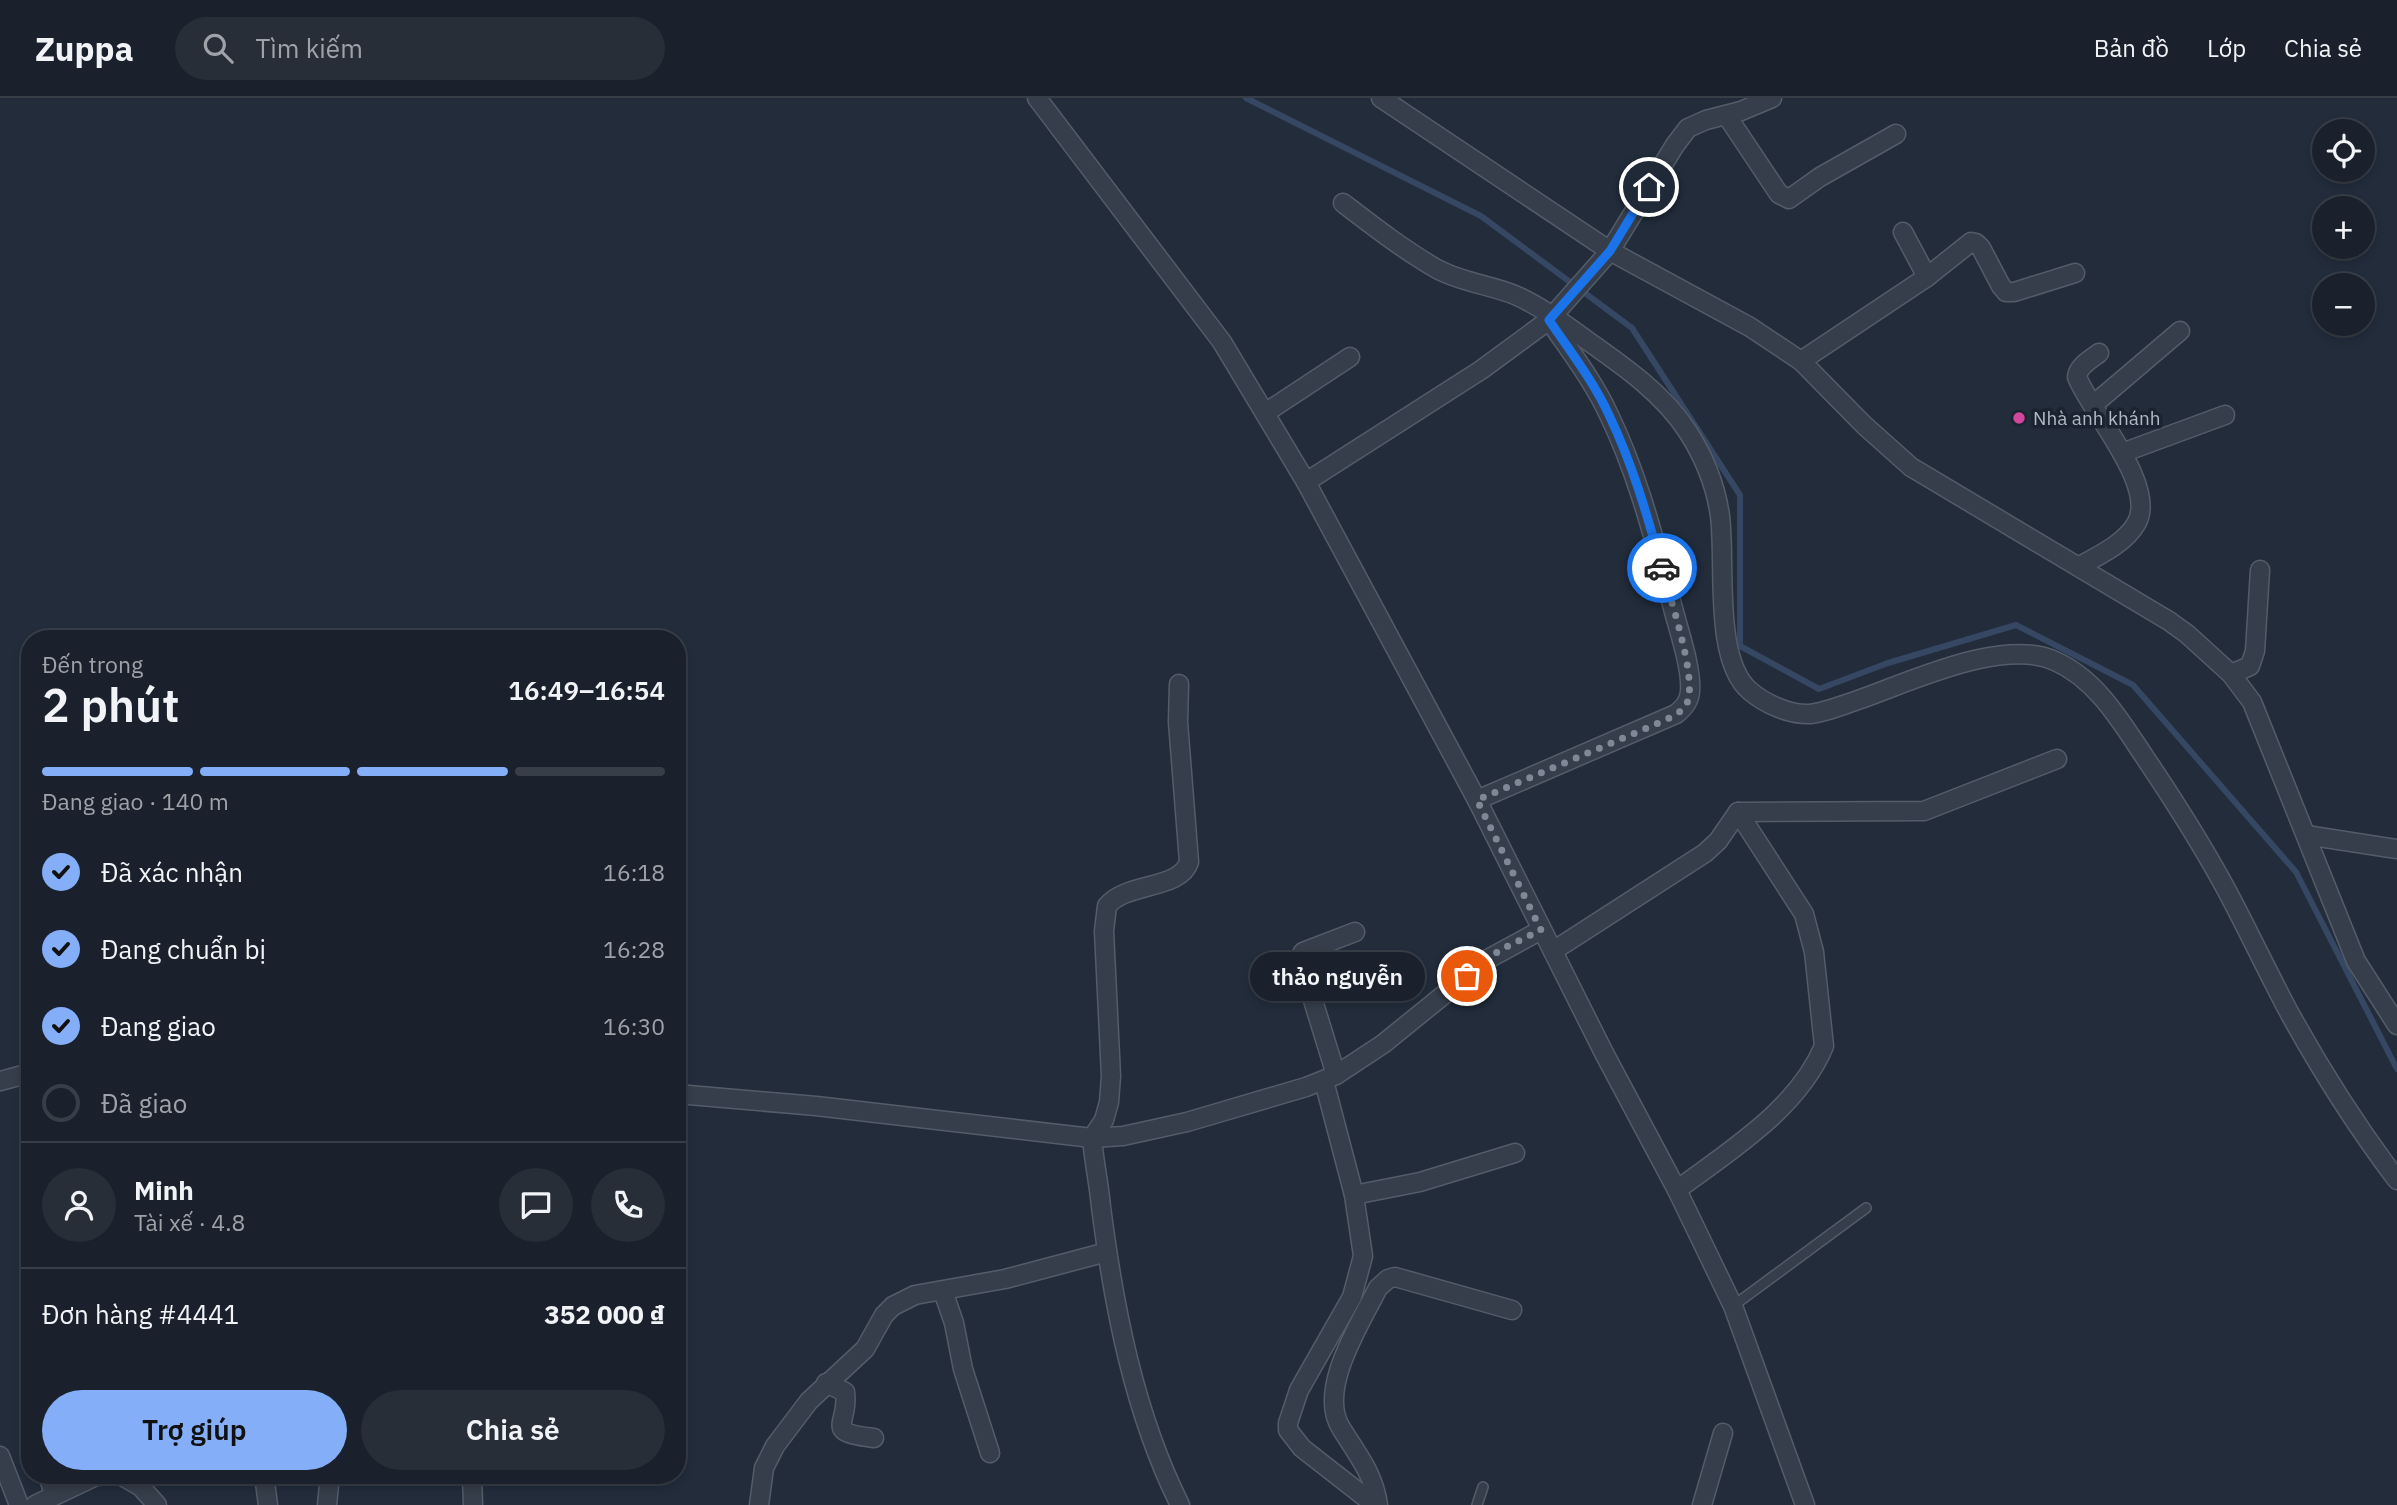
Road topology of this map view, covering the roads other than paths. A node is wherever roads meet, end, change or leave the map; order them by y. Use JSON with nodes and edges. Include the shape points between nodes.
{"nodes":[{"id":1,"x":1037,"y":98,"type":"edge"},
{"id":2,"x":1381,"y":98,"type":"edge"},
{"id":3,"x":1772,"y":98,"type":"edge"},
{"id":4,"x":1727,"y":116,"type":"junction"},
{"id":5,"x":1896,"y":134,"type":"dead end"},
{"id":6,"x":1343,"y":203,"type":"dead end"},
{"id":7,"x":1903,"y":232,"type":"dead end"},
{"id":8,"x":1604,"y":258,"type":"junction"},
{"id":9,"x":2075,"y":273,"type":"dead end"},
{"id":10,"x":1927,"y":277,"type":"junction"},
{"id":11,"x":1556,"y":313,"type":"junction"},
{"id":12,"x":2180,"y":331,"type":"dead end"},
{"id":13,"x":2099,"y":353,"type":"dead end"},
{"id":14,"x":1350,"y":357,"type":"dead end"},
{"id":15,"x":1801,"y":361,"type":"junction"},
{"id":16,"x":2093,"y":405,"type":"junction"},
{"id":17,"x":1265,"y":414,"type":"junction"},
{"id":18,"x":2225,"y":415,"type":"dead end"},
{"id":19,"x":2122,"y":453,"type":"junction"},
{"id":20,"x":1306,"y":482,"type":"junction"},
{"id":21,"x":2080,"y":566,"type":"junction"},
{"id":22,"x":2260,"y":570,"type":"dead end"},
{"id":23,"x":2231,"y":674,"type":"junction"},
{"id":24,"x":1179,"y":684,"type":"dead end"},
{"id":25,"x":2057,"y":759,"type":"dead end"},
{"id":26,"x":1477,"y":800,"type":"junction"},
{"id":27,"x":1738,"y":812,"type":"junction"},
{"id":28,"x":2306,"y":835,"type":"junction"},
{"id":29,"x":2397,"y":849,"type":"edge"},
{"id":30,"x":1541,"y":930,"type":"junction"},
{"id":31,"x":1355,"y":933,"type":"dead end"},
{"id":32,"x":1553,"y":951,"type":"junction"},
{"id":33,"x":2397,"y":1025,"type":"edge"},
{"id":34,"x":21,"y":1075,"type":"edge"},
{"id":35,"x":1330,"y":1078,"type":"junction"},
{"id":36,"x":0,"y":1081,"type":"edge"},
{"id":37,"x":686,"y":1095,"type":"edge"},
{"id":38,"x":1092,"y":1138,"type":"junction"},
{"id":39,"x":1515,"y":1153,"type":"dead end"},
{"id":40,"x":2397,"y":1180,"type":"edge"},
{"id":41,"x":1676,"y":1190,"type":"junction"},
{"id":42,"x":1354,"y":1195,"type":"junction"},
{"id":43,"x":1866,"y":1208,"type":"dead end"},
{"id":44,"x":1107,"y":1252,"type":"junction"},
{"id":45,"x":943,"y":1291,"type":"junction"},
{"id":46,"x":1733,"y":1306,"type":"junction"},
{"id":47,"x":1512,"y":1310,"type":"dead end"},
{"id":48,"x":826,"y":1383,"type":"junction"},
{"id":49,"x":1723,"y":1433,"type":"dead end"},
{"id":50,"x":874,"y":1438,"type":"dead end"},
{"id":51,"x":990,"y":1453,"type":"dead end"},
{"id":52,"x":0,"y":1456,"type":"edge"},
{"id":53,"x":51,"y":1484,"type":"edge"},
{"id":54,"x":78,"y":1484,"type":"edge"},
{"id":55,"x":136,"y":1484,"type":"edge"},
{"id":56,"x":265,"y":1484,"type":"edge"},
{"id":57,"x":329,"y":1484,"type":"edge"},
{"id":58,"x":472,"y":1484,"type":"edge"},
{"id":59,"x":1483,"y":1487,"type":"dead end"},
{"id":60,"x":54,"y":1495,"type":"junction"},
{"id":61,"x":19,"y":1505,"type":"edge"},
{"id":62,"x":35,"y":1505,"type":"edge"},
{"id":63,"x":157,"y":1505,"type":"edge"},
{"id":64,"x":268,"y":1505,"type":"edge"},
{"id":65,"x":327,"y":1505,"type":"edge"},
{"id":66,"x":473,"y":1505,"type":"edge"},
{"id":67,"x":759,"y":1505,"type":"edge"},
{"id":68,"x":1180,"y":1505,"type":"edge"},
{"id":69,"x":1376,"y":1505,"type":"edge"},
{"id":70,"x":1477,"y":1505,"type":"edge"},
{"id":71,"x":1702,"y":1505,"type":"edge"},
{"id":72,"x":1804,"y":1505,"type":"edge"}],
"edges":[{"from":1,"to":17,"type":"street","via":[[1222,342]]},
{"from":2,"to":8,"type":"street"},
{"from":3,"to":4,"type":"street"},
{"from":4,"to":5,"type":"street","via":[[1779,194],[1789,199]]},
{"from":4,"to":8,"type":"street","via":[[1697,123],[1682,135]]},
{"from":6,"to":11,"type":"street","via":[[1438,270]]},
{"from":7,"to":10,"type":"street"},
{"from":8,"to":11,"type":"street"},
{"from":8,"to":15,"type":"street","via":[[1750,327]]},
{"from":9,"to":10,"type":"street","via":[[2006,292],[1980,248],[1971,242]]},
{"from":10,"to":15,"type":"street"},
{"from":11,"to":20,"type":"street","via":[[1482,370]]},
{"from":11,"to":26,"type":"street","via":[[1608,413],[1642,494],[1690,690],[1683,709],[1676,714]]},
{"from":11,"to":40,"type":"street","via":[[1647,386],[1686,429],[1699,452],[1720,512],[1728,650],[1735,673],[1755,696],[1808,714],[2008,653],[2051,659],[2093,687],[2188,824],[2320,1067]]},
{"from":12,"to":16,"type":"street"},
{"from":13,"to":16,"type":"street","via":[[2077,372]]},
{"from":14,"to":17,"type":"street"},
{"from":15,"to":21,"type":"street","via":[[1911,467]]},
{"from":16,"to":19,"type":"street"},
{"from":17,"to":20,"type":"street"},
{"from":18,"to":19,"type":"street"},
{"from":19,"to":21,"type":"street","via":[[2139,491],[2137,524],[2116,544]]},
{"from":20,"to":26,"type":"street"},
{"from":21,"to":23,"type":"street","via":[[2169,621]]},
{"from":22,"to":23,"type":"street","via":[[2255,651],[2248,668]]},
{"from":23,"to":28,"type":"street","via":[[2252,702]]},
{"from":24,"to":38,"type":"street","via":[[1189,862],[1181,874],[1117,897],[1107,906],[1104,931],[1111,1076],[1104,1121]]},
{"from":25,"to":27,"type":"street","via":[[1924,811]]},
{"from":26,"to":30,"type":"street"},
{"from":27,"to":32,"type":"street","via":[[1705,853]]},
{"from":27,"to":41,"type":"street","via":[[1804,914],[1814,952],[1824,1046],[1776,1113]]},
{"from":28,"to":29,"type":"street"},
{"from":28,"to":33,"type":"street","via":[[2356,961]]},
{"from":30,"to":32,"type":"street"},
{"from":30,"to":35,"type":"street","via":[[1488,959],[1384,1044]]},
{"from":31,"to":35,"type":"street","via":[[1303,952],[1300,958]]},
{"from":32,"to":41,"type":"street"},
{"from":34,"to":36,"type":"street"},
{"from":35,"to":38,"type":"street","via":[[1187,1122]]},
{"from":35,"to":42,"type":"street"},
{"from":37,"to":38,"type":"street"},
{"from":38,"to":44,"type":"street"},
{"from":39,"to":42,"type":"street","via":[[1420,1182]]},
{"from":41,"to":46,"type":"street"},
{"from":42,"to":69,"type":"street","via":[[1363,1243],[1358,1281],[1298,1390],[1287,1423],[1302,1448]]},
{"from":43,"to":46,"type":"lane"},
{"from":44,"to":45,"type":"street"},
{"from":44,"to":68,"type":"street","via":[[1134,1381]]},
{"from":45,"to":48,"type":"street","via":[[915,1295],[893,1306],[866,1349]]},
{"from":45,"to":51,"type":"street"},
{"from":46,"to":72,"type":"street"},
{"from":47,"to":69,"type":"street","via":[[1395,1277],[1378,1288],[1342,1364],[1332,1398],[1334,1417],[1373,1480]]},
{"from":48,"to":50,"type":"street","via":[[845,1392],[844,1431]]},
{"from":48,"to":67,"type":"street","via":[[775,1446],[764,1468]]},
{"from":49,"to":71,"type":"street"},
{"from":52,"to":61,"type":"street"},
{"from":53,"to":60,"type":"street"},
{"from":54,"to":60,"type":"street"},
{"from":55,"to":63,"type":"street"},
{"from":56,"to":64,"type":"street"},
{"from":57,"to":65,"type":"street"},
{"from":58,"to":66,"type":"street"},
{"from":59,"to":70,"type":"lane"},
{"from":60,"to":62,"type":"street"}]}
